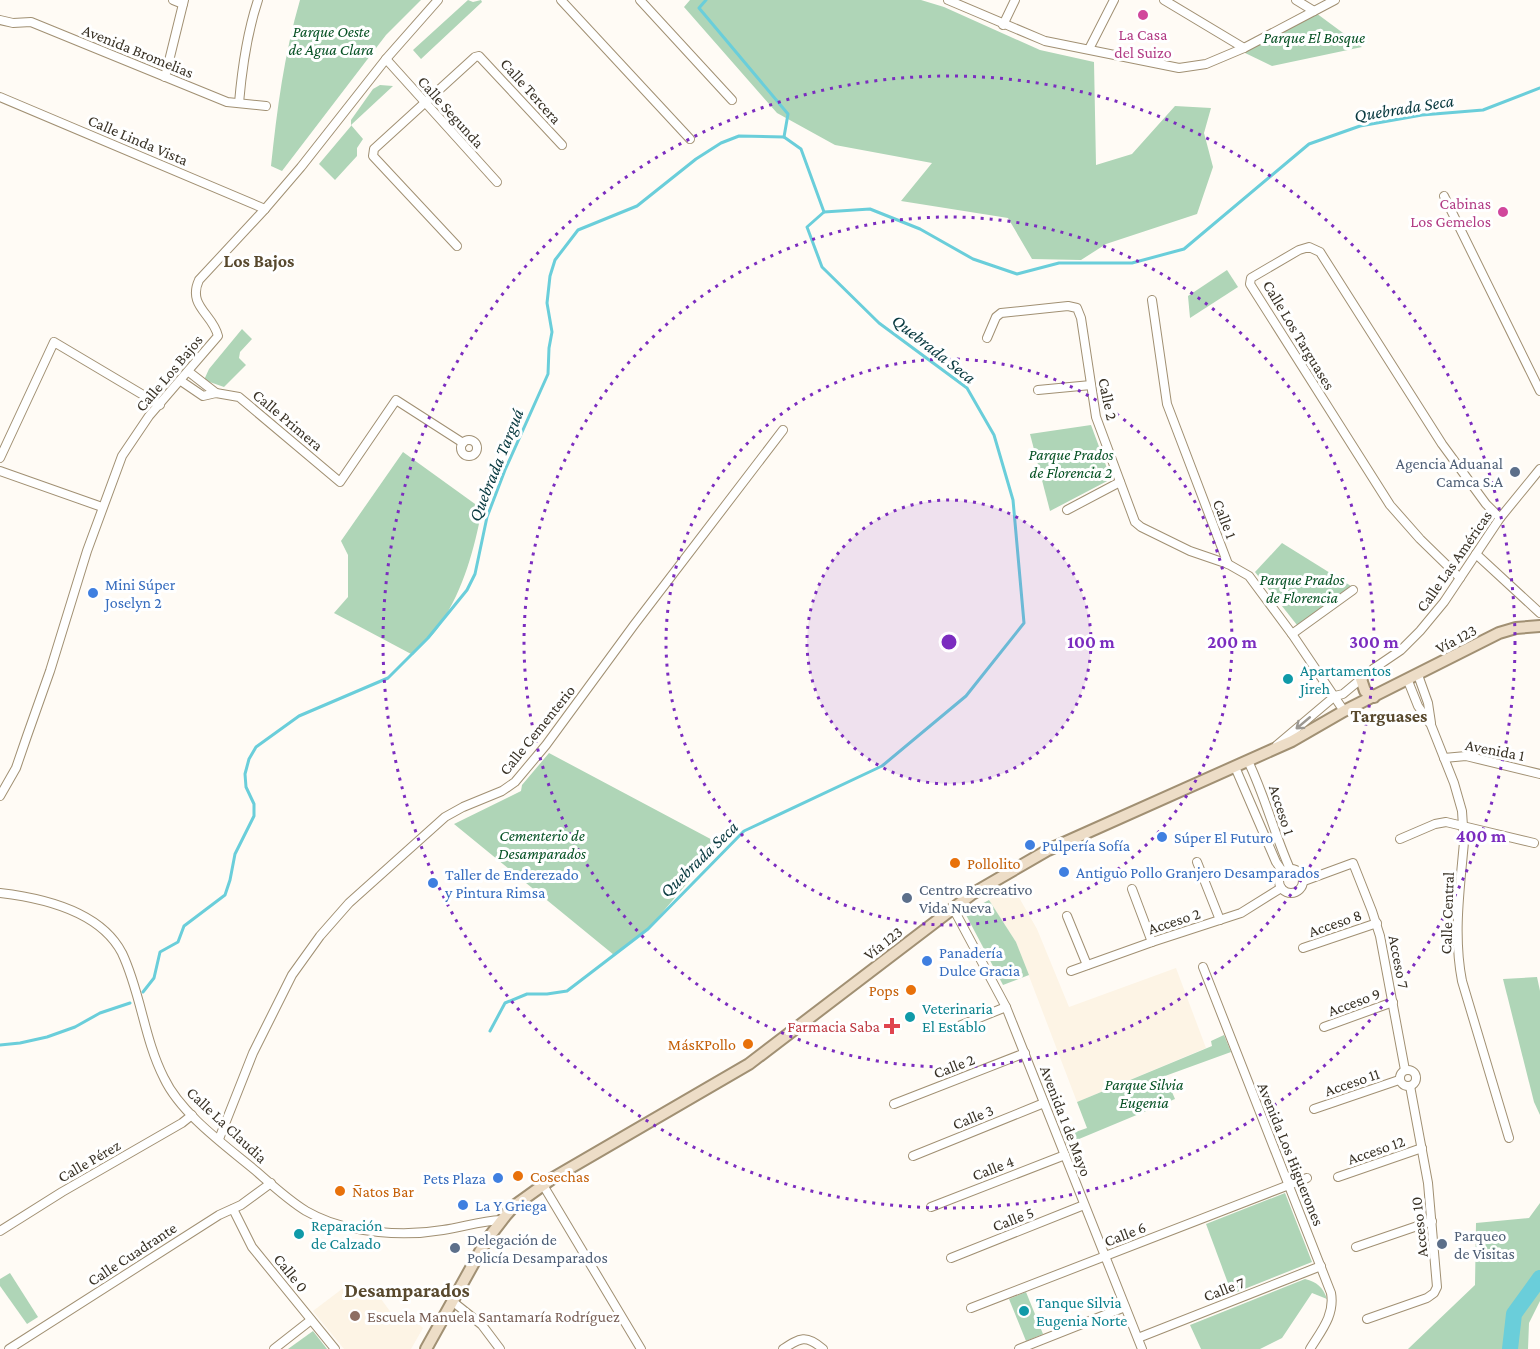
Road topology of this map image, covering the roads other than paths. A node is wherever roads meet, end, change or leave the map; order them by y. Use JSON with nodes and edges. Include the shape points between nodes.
{"nodes":[{"id":1,"x":173,"y":0,"type":"edge"},
{"id":2,"x":258,"y":0,"type":"edge"},
{"id":3,"x":438,"y":0,"type":"edge"},
{"id":4,"x":561,"y":0,"type":"edge"},
{"id":5,"x":640,"y":0,"type":"edge"},
{"id":6,"x":948,"y":0,"type":"edge"},
{"id":7,"x":1016,"y":0,"type":"edge"},
{"id":8,"x":1114,"y":0,"type":"edge"},
{"id":9,"x":1164,"y":0,"type":"edge"},
{"id":10,"x":1296,"y":0,"type":"edge"},
{"id":11,"x":1335,"y":0,"type":"edge"},
{"id":12,"x":183,"y":2,"type":"edge"},
{"id":13,"x":1314,"y":11,"type":"junction"},
{"id":14,"x":0,"y":20,"type":"edge"},
{"id":15,"x":1003,"y":25,"type":"junction"},
{"id":16,"x":1244,"y":48,"type":"junction"},
{"id":17,"x":1089,"y":49,"type":"junction"},
{"id":18,"x":386,"y":59,"type":"junction"},
{"id":19,"x":165,"y":77,"type":"junction"},
{"id":20,"x":0,"y":97,"type":"edge"},
{"id":21,"x":732,"y":100,"type":"dead end"},
{"id":22,"x":423,"y":102,"type":"junction"},
{"id":23,"x":238,"y":103,"type":"junction"},
{"id":24,"x":266,"y":106,"type":"dead end"},
{"id":25,"x":690,"y":139,"type":"dead end"},
{"id":26,"x":562,"y":145,"type":"dead end"},
{"id":27,"x":497,"y":182,"type":"dead end"},
{"id":28,"x":1444,"y":196,"type":"dead end"},
{"id":29,"x":265,"y":209,"type":"junction"},
{"id":30,"x":457,"y":246,"type":"dead end"},
{"id":31,"x":1152,"y":300,"type":"dead end"},
{"id":32,"x":987,"y":339,"type":"dead end"},
{"id":33,"x":189,"y":372,"type":"junction"},
{"id":34,"x":181,"y":381,"type":"junction"},
{"id":35,"x":1091,"y":385,"type":"junction"},
{"id":36,"x":1038,"y":390,"type":"dead end"},
{"id":37,"x":1540,"y":391,"type":"edge"},
{"id":38,"x":216,"y":393,"type":"junction"},
{"id":39,"x":160,"y":405,"type":"junction"},
{"id":40,"x":783,"y":430,"type":"dead end"},
{"id":41,"x":463,"y":443,"type":"dead end"},
{"id":42,"x":0,"y":458,"type":"edge"},
{"id":43,"x":1540,"y":469,"type":"edge"},
{"id":44,"x":0,"y":471,"type":"edge"},
{"id":45,"x":1120,"y":482,"type":"junction"},
{"id":46,"x":102,"y":507,"type":"junction"},
{"id":47,"x":1067,"y":510,"type":"dead end"},
{"id":48,"x":1500,"y":518,"type":"junction"},
{"id":49,"x":1476,"y":554,"type":"junction"},
{"id":50,"x":1228,"y":564,"type":"junction"},
{"id":51,"x":1460,"y":578,"type":"junction"},
{"id":52,"x":1353,"y":590,"type":"dead end"},
{"id":53,"x":1540,"y":613,"type":"edge"},
{"id":54,"x":1540,"y":626,"type":"edge"},
{"id":55,"x":1292,"y":634,"type":"junction"},
{"id":56,"x":1418,"y":675,"type":"junction"},
{"id":57,"x":1361,"y":679,"type":"junction"},
{"id":58,"x":1408,"y":681,"type":"junction"},
{"id":59,"x":1335,"y":696,"type":"junction"},
{"id":60,"x":1374,"y":697,"type":"junction"},
{"id":61,"x":1344,"y":711,"type":"junction"},
{"id":62,"x":1431,"y":725,"type":"junction"},
{"id":63,"x":1271,"y":750,"type":"junction"},
{"id":64,"x":1444,"y":758,"type":"junction"},
{"id":65,"x":1248,"y":761,"type":"junction"},
{"id":66,"x":1235,"y":767,"type":"junction"},
{"id":67,"x":1540,"y":774,"type":"edge"},
{"id":68,"x":1258,"y":782,"type":"junction"},
{"id":69,"x":1244,"y":789,"type":"junction"},
{"id":70,"x":0,"y":796,"type":"edge"},
{"id":71,"x":1464,"y":825,"type":"junction"},
{"id":72,"x":1273,"y":831,"type":"junction"},
{"id":73,"x":1264,"y":836,"type":"junction"},
{"id":74,"x":1400,"y":839,"type":"dead end"},
{"id":75,"x":1534,"y":843,"type":"dead end"},
{"id":76,"x":1197,"y":862,"type":"dead end"},
{"id":77,"x":1286,"y":870,"type":"junction"},
{"id":78,"x":1304,"y":881,"type":"junction"},
{"id":79,"x":1281,"y":888,"type":"junction"},
{"id":80,"x":1132,"y":889,"type":"dead end"},
{"id":81,"x":0,"y":893,"type":"edge"},
{"id":82,"x":953,"y":908,"type":"junction"},
{"id":83,"x":1067,"y":916,"type":"dead end"},
{"id":84,"x":1220,"y":920,"type":"junction"},
{"id":85,"x":1377,"y":923,"type":"junction"},
{"id":86,"x":1152,"y":942,"type":"junction"},
{"id":87,"x":1303,"y":948,"type":"dead end"},
{"id":88,"x":1086,"y":966,"type":"junction"},
{"id":89,"x":1203,"y":967,"type":"dead end"},
{"id":90,"x":1071,"y":971,"type":"dead end"},
{"id":91,"x":1393,"y":1002,"type":"junction"},
{"id":92,"x":1006,"y":1007,"type":"junction"},
{"id":93,"x":1324,"y":1027,"type":"dead end"},
{"id":94,"x":954,"y":1028,"type":"dead end"},
{"id":95,"x":1025,"y":1053,"type":"junction"},
{"id":96,"x":1405,"y":1070,"type":"junction"},
{"id":97,"x":1399,"y":1080,"type":"junction"},
{"id":98,"x":1410,"y":1086,"type":"junction"},
{"id":99,"x":1044,"y":1103,"type":"junction"},
{"id":100,"x":894,"y":1104,"type":"dead end"},
{"id":101,"x":1314,"y":1109,"type":"dead end"},
{"id":102,"x":192,"y":1115,"type":"junction"},
{"id":103,"x":1509,"y":1138,"type":"dead end"},
{"id":104,"x":219,"y":1139,"type":"junction"},
{"id":105,"x":1422,"y":1148,"type":"junction"},
{"id":106,"x":1065,"y":1155,"type":"junction"},
{"id":107,"x":912,"y":1156,"type":"dead end"},
{"id":108,"x":1338,"y":1177,"type":"dead end"},
{"id":109,"x":1307,"y":1178,"type":"dead end"},
{"id":110,"x":271,"y":1184,"type":"junction"},
{"id":111,"x":543,"y":1185,"type":"junction"},
{"id":112,"x":1290,"y":1185,"type":"junction"},
{"id":113,"x":1084,"y":1205,"type":"junction"},
{"id":114,"x":930,"y":1207,"type":"dead end"},
{"id":115,"x":233,"y":1209,"type":"junction"},
{"id":116,"x":501,"y":1220,"type":"junction"},
{"id":117,"x":1432,"y":1221,"type":"junction"},
{"id":118,"x":0,"y":1231,"type":"edge"},
{"id":119,"x":1356,"y":1247,"type":"dead end"},
{"id":120,"x":1104,"y":1256,"type":"junction"},
{"id":121,"x":951,"y":1258,"type":"dead end"},
{"id":122,"x":1321,"y":1266,"type":"junction"},
{"id":123,"x":452,"y":1301,"type":"junction"},
{"id":124,"x":1125,"y":1307,"type":"junction"},
{"id":125,"x":970,"y":1308,"type":"dead end"},
{"id":126,"x":1367,"y":1319,"type":"dead end"},
{"id":127,"x":311,"y":1320,"type":"junction"},
{"id":128,"x":1138,"y":1338,"type":"junction"},
{"id":129,"x":9,"y":1349,"type":"edge"},
{"id":130,"x":274,"y":1349,"type":"edge"},
{"id":131,"x":334,"y":1349,"type":"edge"},
{"id":132,"x":426,"y":1349,"type":"edge"},
{"id":133,"x":500,"y":1349,"type":"edge"},
{"id":134,"x":641,"y":1349,"type":"edge"},
{"id":135,"x":783,"y":1349,"type":"edge"},
{"id":136,"x":823,"y":1349,"type":"edge"},
{"id":137,"x":1019,"y":1349,"type":"edge"},
{"id":138,"x":1142,"y":1349,"type":"edge"},
{"id":139,"x":1310,"y":1349,"type":"edge"}],
"edges":[{"from":1,"to":12,"type":"street"},
{"from":2,"to":23,"type":"street"},
{"from":3,"to":18,"type":"street","name":"Calle Los Bajos"},
{"from":4,"to":25,"type":"street"},
{"from":5,"to":21,"type":"street"},
{"from":6,"to":15,"type":"street"},
{"from":7,"to":15,"type":"street"},
{"from":8,"to":17,"type":"street"},
{"from":9,"to":16,"type":"street"},
{"from":10,"to":13,"type":"street"},
{"from":11,"to":13,"type":"street"},
{"from":12,"to":19,"type":"street"},
{"from":13,"to":16,"type":"street"},
{"from":14,"to":19,"type":"street","name":"Avenida Bromelias","via":[[31,22]]},
{"from":15,"to":17,"type":"street","via":[[1045,41]]},
{"from":16,"to":17,"type":"street","via":[[1206,64],[1179,68]]},
{"from":18,"to":22,"type":"street","name":"Calle Segunda"},
{"from":18,"to":29,"type":"street","name":"Calle Los Bajos"},
{"from":19,"to":23,"type":"street","name":"Avenida Bromelias"},
{"from":20,"to":29,"type":"street","name":"Calle Linda Vista"},
{"from":22,"to":26,"type":"street","name":"Calle Tercera","via":[[479,56]]},
{"from":22,"to":27,"type":"street","name":"Calle Segunda"},
{"from":22,"to":30,"type":"street","via":[[372,152]]},
{"from":23,"to":24,"type":"street","name":"Avenida Bromelias"},
{"from":28,"to":37,"type":"street"},
{"from":29,"to":33,"type":"street","name":"Calle Los Bajos","via":[[199,280],[197,301],[218,336]]},
{"from":31,"to":50,"type":"street","name":"Calle 1","via":[[1167,404]]},
{"from":32,"to":35,"type":"street","name":"Calle 2","via":[[1001,313],[1077,308]]},
{"from":33,"to":34,"type":"street","name":"Calle Los Bajos"},
{"from":33,"to":38,"type":"street"},
{"from":34,"to":38,"type":"street","name":"Calle Primera","via":[[203,396]]},
{"from":34,"to":39,"type":"street","name":"Calle Los Bajos"},
{"from":35,"to":36,"type":"street"},
{"from":35,"to":45,"type":"street","name":"Calle 2","via":[[1096,417]]},
{"from":38,"to":41,"type":"street","name":"Calle Primera","via":[[239,397],[340,482],[396,400]]},
{"from":39,"to":42,"type":"street","via":[[54,342]]},
{"from":39,"to":46,"type":"street","name":"Calle Los Bajos","via":[[122,456]]},
{"from":40,"to":104,"type":"street","name":"Calle Cementerio","via":[[514,782],[445,817],[349,903],[320,936],[277,1004]]},
{"from":43,"to":48,"type":"street","name":"Calle Las Américas"},
{"from":44,"to":46,"type":"street"},
{"from":45,"to":47,"type":"street"},
{"from":45,"to":50,"type":"street","name":"Calle 2","via":[[1135,522],[1141,527]]},
{"from":46,"to":70,"type":"street","name":"Calle Los Bajos","via":[[16,768]]},
{"from":48,"to":49,"type":"street","name":"Calle Las Américas"},
{"from":48,"to":51,"type":"street","name":"Calle Los Targuases","via":[[1442,444],[1320,252],[1309,247],[1299,250],[1251,278],[1250,284],[1390,505]]},
{"from":49,"to":51,"type":"street","name":"Calle Las Américas"},
{"from":49,"to":53,"type":"street"},
{"from":50,"to":55,"type":"street","name":"Calle 1","via":[[1249,576]]},
{"from":51,"to":57,"type":"street","name":"Calle Las Américas","via":[[1420,631]]},
{"from":52,"to":55,"type":"street"},
{"from":54,"to":56,"type":"main road","name":"Vía 123","via":[[1499,633]]},
{"from":55,"to":59,"type":"street","name":"Calle 1"},
{"from":56,"to":58,"type":"main road","name":"Vía 123"},
{"from":56,"to":62,"type":"street","name":"Calle Central"},
{"from":57,"to":59,"type":"street","name":"Calle Las Américas"},
{"from":57,"to":60,"type":"main road","via":[[1365,692]]},
{"from":58,"to":60,"type":"main road","name":"Vía 123"},
{"from":58,"to":62,"type":"street","name":"Calle Central"},
{"from":59,"to":61,"type":"street","name":"Calle 1"},
{"from":59,"to":63,"type":"street","name":"Calle Las Américas","one_way":true},
{"from":60,"to":61,"type":"main road","name":"Vía 123"},
{"from":61,"to":63,"type":"main road","name":"Vía 123"},
{"from":62,"to":64,"type":"street","name":"Calle Central"},
{"from":63,"to":65,"type":"main road","name":"Vía 123"},
{"from":64,"to":67,"type":"street","name":"Avenida 1","via":[[1466,756]]},
{"from":64,"to":71,"type":"street","name":"Calle Central","via":[[1459,797]]},
{"from":65,"to":66,"type":"main road","name":"Vía 123"},
{"from":65,"to":68,"type":"street","name":"Acceso 1"},
{"from":66,"to":69,"type":"street","name":"Acceso 1"},
{"from":66,"to":82,"type":"main road","name":"Vía 123","via":[[1048,850]]},
{"from":68,"to":69,"type":"street"},
{"from":68,"to":72,"type":"street","name":"Acceso 1"},
{"from":69,"to":73,"type":"street","name":"Acceso 1"},
{"from":71,"to":74,"type":"street","via":[[1435,824]]},
{"from":71,"to":75,"type":"street"},
{"from":71,"to":103,"type":"street","name":"Calle Central","via":[[1458,962]]},
{"from":72,"to":73,"type":"street"},
{"from":72,"to":77,"type":"street","name":"Acceso 1"},
{"from":73,"to":77,"type":"street","name":"Acceso 1"},
{"from":76,"to":84,"type":"street"},
{"from":77,"to":78,"type":"street","via":[[1298,871]]},
{"from":77,"to":79,"type":"street","via":[[1279,882]]},
{"from":78,"to":79,"type":"street","via":[[1295,893]]},
{"from":78,"to":85,"type":"street","name":"Acceso 7","via":[[1353,863]]},
{"from":79,"to":84,"type":"street","name":"Acceso 2","via":[[1241,914]]},
{"from":80,"to":86,"type":"street"},
{"from":81,"to":102,"type":"street","name":"Calle La Claudia","via":[[63,907],[110,937],[127,967],[162,1076]]},
{"from":82,"to":92,"type":"street","name":"Avenida 1 de Mayo"},
{"from":82,"to":111,"type":"main road","name":"Vía 123","via":[[749,1064]]},
{"from":83,"to":88,"type":"street"},
{"from":84,"to":86,"type":"street","name":"Acceso 2"},
{"from":85,"to":87,"type":"street","name":"Acceso 8"},
{"from":85,"to":91,"type":"street","name":"Acceso 7"},
{"from":86,"to":88,"type":"street","name":"Acceso 2"},
{"from":88,"to":90,"type":"street","name":"Acceso 2"},
{"from":89,"to":112,"type":"street","name":"Avenida Los Higuerones"},
{"from":91,"to":93,"type":"street","name":"Acceso 9"},
{"from":91,"to":96,"type":"street","name":"Acceso 7"},
{"from":92,"to":94,"type":"street"},
{"from":92,"to":95,"type":"street","name":"Avenida 1 de Mayo"},
{"from":95,"to":99,"type":"street","name":"Avenida 1 de Mayo"},
{"from":95,"to":100,"type":"street","name":"Calle 2"},
{"from":96,"to":97,"type":"street"},
{"from":96,"to":98,"type":"street","via":[[1416,1076]]},
{"from":97,"to":98,"type":"street"},
{"from":97,"to":101,"type":"street","name":"Acceso 11"},
{"from":98,"to":105,"type":"street","name":"Acceso 10"},
{"from":99,"to":106,"type":"street","name":"Avenida 1 de Mayo"},
{"from":99,"to":107,"type":"street","name":"Calle 3"},
{"from":102,"to":104,"type":"street","name":"Calle La Claudia"},
{"from":102,"to":118,"type":"street","name":"Calle Pérez"},
{"from":104,"to":110,"type":"street","name":"Calle La Claudia"},
{"from":105,"to":108,"type":"street","name":"Acceso 12"},
{"from":105,"to":117,"type":"street","name":"Acceso 10"},
{"from":106,"to":113,"type":"street","name":"Avenida 1 de Mayo"},
{"from":106,"to":114,"type":"street","name":"Calle 4"},
{"from":109,"to":112,"type":"street","name":"Calle 6"},
{"from":110,"to":115,"type":"street","name":"Calle Cuadrante"},
{"from":110,"to":116,"type":"street","name":"Calle La Claudia","via":[[304,1210],[354,1228],[413,1233]]},
{"from":111,"to":116,"type":"main road","name":"Vía 123"},
{"from":111,"to":134,"type":"street"},
{"from":112,"to":120,"type":"street","name":"Calle 6"},
{"from":112,"to":122,"type":"street","name":"Avenida Los Higuerones"},
{"from":113,"to":120,"type":"street","name":"Avenida 1 de Mayo"},
{"from":113,"to":121,"type":"street","name":"Calle 5"},
{"from":115,"to":127,"type":"street","name":"Calle 0","via":[[252,1247]]},
{"from":115,"to":129,"type":"street","name":"Calle Cuadrante"},
{"from":116,"to":123,"type":"main road","name":"Vía 123"},
{"from":117,"to":119,"type":"street"},
{"from":117,"to":126,"type":"street","name":"Acceso 10","via":[[1438,1281],[1434,1293]]},
{"from":120,"to":124,"type":"street","name":"Avenida 1 de Mayo"},
{"from":120,"to":125,"type":"street","name":"Calle 6"},
{"from":122,"to":128,"type":"street","name":"Calle 7"},
{"from":122,"to":139,"type":"street","name":"Avenida Los Higuerones","via":[[1332,1309]]},
{"from":123,"to":132,"type":"main road","name":"Vía 123"},
{"from":123,"to":133,"type":"street","via":[[482,1324]]},
{"from":124,"to":128,"type":"street","name":"Avenida 1 de Mayo"},
{"from":124,"to":137,"type":"street"},
{"from":127,"to":130,"type":"street"},
{"from":127,"to":131,"type":"street","name":"Calle 0"},
{"from":128,"to":138,"type":"street","name":"Avenida 1 de Mayo"},
{"from":135,"to":136,"type":"street","via":[[805,1338]]}]}
